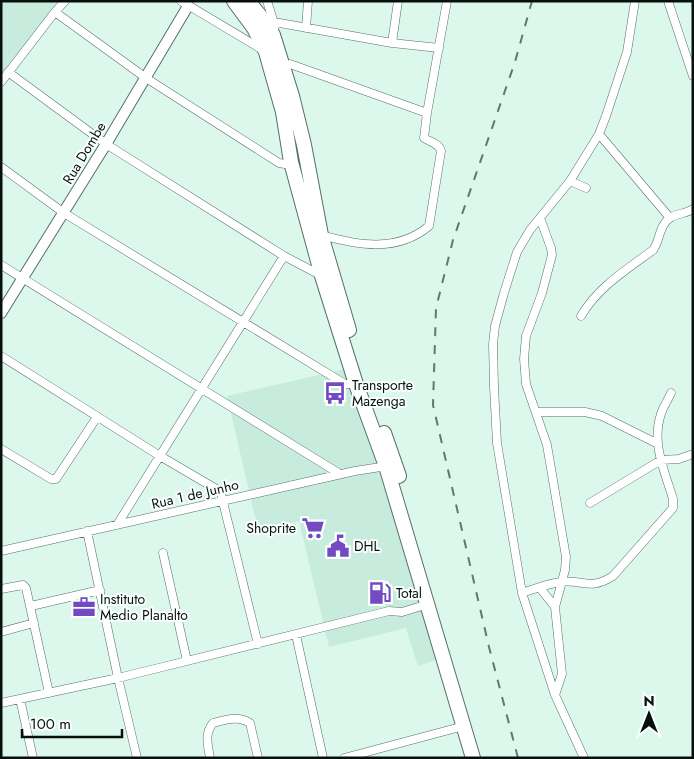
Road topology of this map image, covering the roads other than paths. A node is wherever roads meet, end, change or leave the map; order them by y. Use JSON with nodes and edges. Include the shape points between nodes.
{"nodes":[{"id":1,"x":65,"y":1,"type":"edge"},
{"id":2,"x":234,"y":1,"type":"edge"},
{"id":3,"x":248,"y":1,"type":"edge"},
{"id":4,"x":257,"y":1,"type":"edge"},
{"id":5,"x":267,"y":1,"type":"edge"},
{"id":6,"x":308,"y":1,"type":"edge"},
{"id":7,"x":398,"y":1,"type":"edge"},
{"id":8,"x":447,"y":1,"type":"edge"},
{"id":9,"x":635,"y":1,"type":"edge"},
{"id":10,"x":668,"y":1,"type":"edge"},
{"id":11,"x":185,"y":4,"type":"edge"},
{"id":12,"x":55,"y":12,"type":"junction"},
{"id":13,"x":270,"y":22,"type":"junction"},
{"id":14,"x":306,"y":28,"type":"junction"},
{"id":15,"x":392,"y":43,"type":"junction"},
{"id":16,"x":439,"y":48,"type":"junction"},
{"id":17,"x":266,"y":52,"type":"junction"},
{"id":18,"x":286,"y":65,"type":"junction"},
{"id":19,"x":8,"y":72,"type":"junction"},
{"id":20,"x":693,"y":76,"type":"edge"},
{"id":21,"x":146,"y":78,"type":"junction"},
{"id":22,"x":1,"y":82,"type":"edge"},
{"id":23,"x":427,"y":113,"type":"junction"},
{"id":24,"x":599,"y":134,"type":"junction"},
{"id":25,"x":106,"y":144,"type":"junction"},
{"id":26,"x":291,"y":162,"type":"junction"},
{"id":27,"x":1,"y":167,"type":"edge"},
{"id":28,"x":570,"y":181,"type":"junction"},
{"id":29,"x":586,"y":188,"type":"dead end"},
{"id":30,"x":64,"y":213,"type":"junction"},
{"id":31,"x":691,"y":213,"type":"edge"},
{"id":32,"x":540,"y":218,"type":"junction"},
{"id":33,"x":670,"y":218,"type":"junction"},
{"id":34,"x":321,"y":235,"type":"junction"},
{"id":35,"x":284,"y":256,"type":"junction"},
{"id":36,"x":1,"y":265,"type":"edge"},
{"id":37,"x":322,"y":276,"type":"junction"},
{"id":38,"x":23,"y":279,"type":"junction"},
{"id":39,"x":1,"y":313,"type":"edge"},
{"id":40,"x":581,"y":316,"type":"dead end"},
{"id":41,"x":242,"y":322,"type":"junction"},
{"id":42,"x":1,"y":356,"type":"edge"},
{"id":43,"x":356,"y":384,"type":"junction"},
{"id":44,"x":201,"y":389,"type":"junction"},
{"id":45,"x":671,"y":393,"type":"dead end"},
{"id":46,"x":537,"y":412,"type":"junction"},
{"id":47,"x":97,"y":416,"type":"junction"},
{"id":48,"x":658,"y":444,"type":"junction"},
{"id":49,"x":1,"y":449,"type":"edge"},
{"id":50,"x":693,"y":454,"type":"edge"},
{"id":51,"x":160,"y":456,"type":"junction"},
{"id":52,"x":661,"y":460,"type":"junction"},
{"id":53,"x":391,"y":466,"type":"junction"},
{"id":54,"x":340,"y":474,"type":"junction"},
{"id":55,"x":222,"y":501,"type":"junction"},
{"id":56,"x":590,"y":503,"type":"dead end"},
{"id":57,"x":117,"y":525,"type":"junction"},
{"id":58,"x":87,"y":531,"type":"junction"},
{"id":59,"x":1,"y":551,"type":"edge"},
{"id":60,"x":164,"y":553,"type":"dead end"},
{"id":61,"x":562,"y":582,"type":"junction"},
{"id":62,"x":540,"y":588,"type":"junction"},
{"id":63,"x":1,"y":589,"type":"edge"},
{"id":64,"x":100,"y":590,"type":"junction"},
{"id":65,"x":522,"y":593,"type":"junction"},
{"id":66,"x":428,"y":604,"type":"junction"},
{"id":67,"x":31,"y":606,"type":"junction"},
{"id":68,"x":555,"y":607,"type":"junction"},
{"id":69,"x":34,"y":624,"type":"junction"},
{"id":70,"x":1,"y":632,"type":"edge"},
{"id":71,"x":296,"y":635,"type":"junction"},
{"id":72,"x":258,"y":644,"type":"junction"},
{"id":73,"x":187,"y":661,"type":"junction"},
{"id":74,"x":118,"y":678,"type":"junction"},
{"id":75,"x":49,"y":693,"type":"junction"},
{"id":76,"x":555,"y":695,"type":"junction"},
{"id":77,"x":20,"y":699,"type":"junction"},
{"id":78,"x":1,"y":703,"type":"edge"},
{"id":79,"x":464,"y":726,"type":"junction"},
{"id":80,"x":33,"y":758,"type":"edge"},
{"id":81,"x":137,"y":758,"type":"edge"},
{"id":82,"x":210,"y":758,"type":"edge"},
{"id":83,"x":258,"y":758,"type":"edge"},
{"id":84,"x":324,"y":758,"type":"edge"},
{"id":85,"x":344,"y":758,"type":"edge"},
{"id":86,"x":473,"y":758,"type":"edge"},
{"id":87,"x":481,"y":758,"type":"edge"},
{"id":88,"x":584,"y":758,"type":"edge"}],
"edges":[{"from":1,"to":12,"type":"street"},
{"from":2,"to":17,"type":"highway","via":[[254,28]]},
{"from":3,"to":13,"type":"highway"},
{"from":4,"to":13,"type":"highway"},
{"from":5,"to":13,"type":"street"},
{"from":6,"to":14,"type":"street"},
{"from":7,"to":15,"type":"street"},
{"from":8,"to":16,"type":"street"},
{"from":9,"to":24,"type":"street","via":[[627,52]]},
{"from":10,"to":20,"type":"street"},
{"from":11,"to":17,"type":"street"},
{"from":11,"to":21,"type":"street","name":"Rua Dombe"},
{"from":12,"to":19,"type":"street"},
{"from":12,"to":21,"type":"street"},
{"from":13,"to":14,"type":"street"},
{"from":13,"to":18,"type":"highway","via":[[272,35]]},
{"from":14,"to":15,"type":"street"},
{"from":15,"to":16,"type":"street"},
{"from":16,"to":23,"type":"street"},
{"from":17,"to":26,"type":"highway","via":[[283,112]]},
{"from":18,"to":23,"type":"street"},
{"from":18,"to":34,"type":"highway"},
{"from":19,"to":22,"type":"street"},
{"from":19,"to":25,"type":"street"},
{"from":21,"to":25,"type":"street","name":"Rua Dombe"},
{"from":21,"to":26,"type":"street","via":[[279,163]]},
{"from":23,"to":34,"type":"street","via":[[424,138],[440,147],[441,151],[429,226],[406,239],[379,245]]},
{"from":24,"to":28,"type":"street"},
{"from":24,"to":33,"type":"street"},
{"from":25,"to":30,"type":"street","name":"Rua Dombe"},
{"from":25,"to":35,"type":"street"},
{"from":26,"to":37,"type":"highway"},
{"from":27,"to":30,"type":"street"},
{"from":28,"to":29,"type":"street"},
{"from":28,"to":32,"type":"street"},
{"from":30,"to":38,"type":"street","name":"Rua Dombe"},
{"from":30,"to":41,"type":"street"},
{"from":31,"to":33,"type":"street"},
{"from":32,"to":46,"type":"street","via":[[552,255],[526,336],[524,359],[526,384]]},
{"from":32,"to":65,"type":"street","via":[[518,252],[495,326],[493,344],[497,443]]},
{"from":33,"to":40,"type":"street","via":[[660,230],[653,250],[613,279]]},
{"from":34,"to":53,"type":"highway"},
{"from":35,"to":37,"type":"street"},
{"from":35,"to":41,"type":"street"},
{"from":36,"to":38,"type":"street"},
{"from":37,"to":43,"type":"highway"},
{"from":38,"to":39,"type":"street","name":"Rua Dombe"},
{"from":38,"to":44,"type":"street"},
{"from":41,"to":43,"type":"street","via":[[345,384]]},
{"from":41,"to":44,"type":"street"},
{"from":42,"to":47,"type":"street"},
{"from":43,"to":53,"type":"highway"},
{"from":44,"to":51,"type":"street"},
{"from":44,"to":54,"type":"street"},
{"from":45,"to":48,"type":"street","via":[[660,419]]},
{"from":46,"to":48,"type":"street","via":[[585,412],[602,416]]},
{"from":46,"to":61,"type":"street","via":[[547,445],[566,557]]},
{"from":47,"to":49,"type":"street","via":[[56,479]]},
{"from":47,"to":51,"type":"street"},
{"from":48,"to":52,"type":"street"},
{"from":50,"to":52,"type":"street"},
{"from":51,"to":55,"type":"street","via":[[218,490]]},
{"from":51,"to":57,"type":"street"},
{"from":52,"to":56,"type":"street"},
{"from":52,"to":61,"type":"street","via":[[674,499],[673,508],[614,576],[599,584]]},
{"from":53,"to":54,"type":"street","name":"Rua 1 de Junho"},
{"from":53,"to":66,"type":"highway"},
{"from":53,"to":87,"type":"highway"},
{"from":54,"to":55,"type":"street","name":"Rua 1 de Junho"},
{"from":55,"to":57,"type":"street","name":"Rua 1 de Junho"},
{"from":55,"to":72,"type":"street"},
{"from":57,"to":58,"type":"street","name":"Rua 1 de Junho"},
{"from":58,"to":59,"type":"street","name":"Rua 1 de Junho"},
{"from":58,"to":64,"type":"street"},
{"from":60,"to":73,"type":"street"},
{"from":61,"to":62,"type":"street"},
{"from":61,"to":68,"type":"street"},
{"from":62,"to":65,"type":"street"},
{"from":62,"to":68,"type":"street"},
{"from":63,"to":67,"type":"street","via":[[23,585]]},
{"from":64,"to":67,"type":"street"},
{"from":64,"to":74,"type":"street"},
{"from":65,"to":76,"type":"street"},
{"from":66,"to":71,"type":"street"},
{"from":66,"to":79,"type":"highway"},
{"from":67,"to":69,"type":"street"},
{"from":68,"to":76,"type":"street","via":[[562,674]]},
{"from":69,"to":70,"type":"street"},
{"from":69,"to":75,"type":"street"},
{"from":71,"to":72,"type":"street"},
{"from":71,"to":84,"type":"street"},
{"from":72,"to":73,"type":"street"},
{"from":73,"to":74,"type":"street"},
{"from":74,"to":75,"type":"street"},
{"from":74,"to":81,"type":"street"},
{"from":75,"to":77,"type":"street"},
{"from":76,"to":88,"type":"street"},
{"from":77,"to":78,"type":"street"},
{"from":77,"to":80,"type":"street"},
{"from":79,"to":85,"type":"street"},
{"from":79,"to":86,"type":"highway"},
{"from":82,"to":83,"type":"street","via":[[208,729],[213,723],[236,718],[250,723]]}]}
